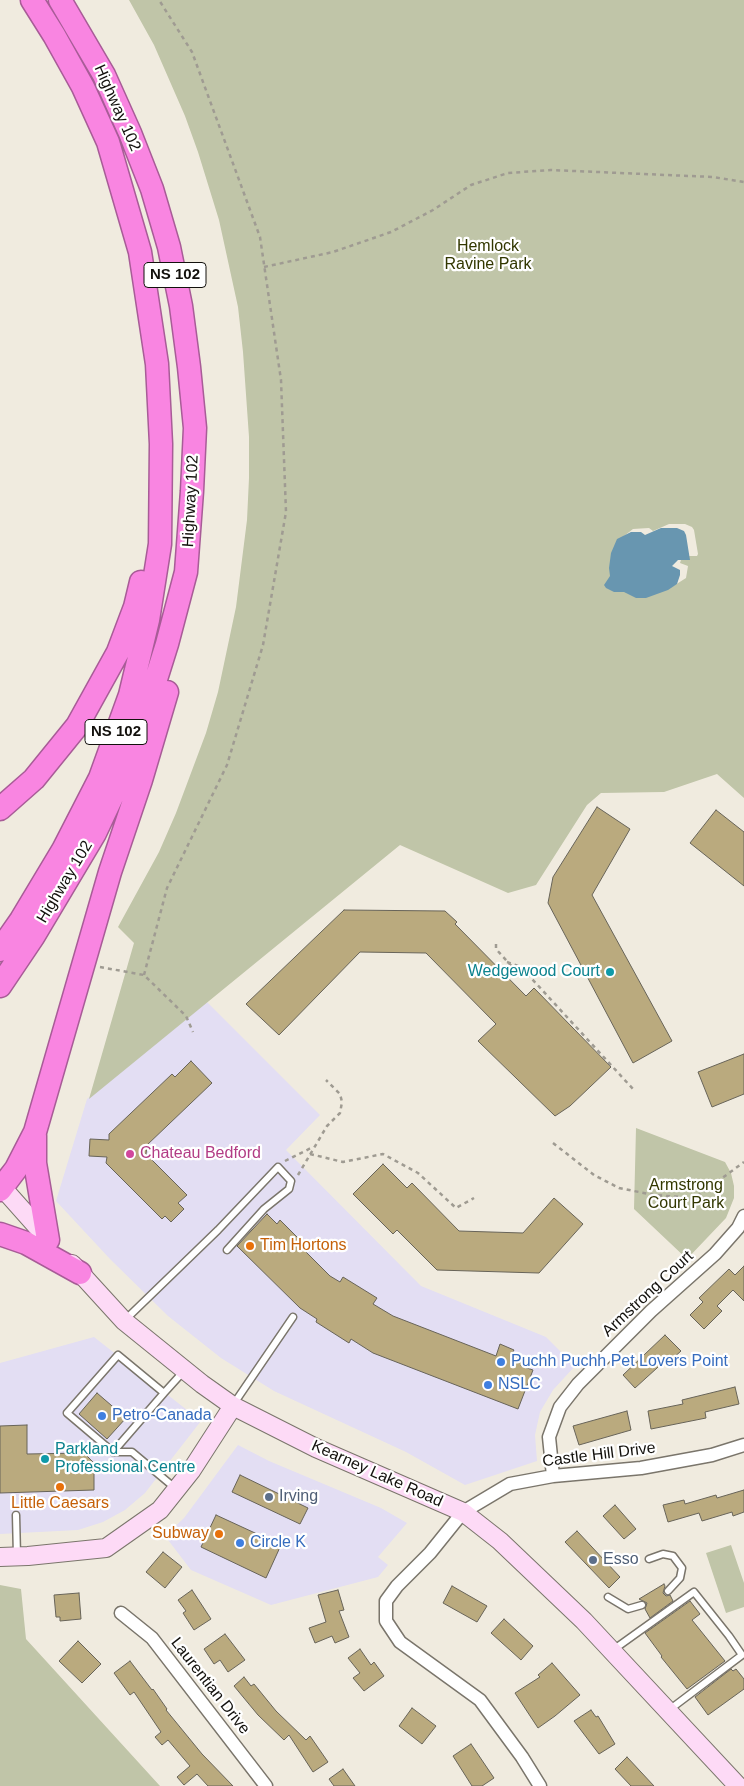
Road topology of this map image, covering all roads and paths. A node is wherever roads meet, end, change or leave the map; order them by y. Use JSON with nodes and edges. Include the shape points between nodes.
{"nodes":[{"id":1,"x":32,"y":0,"type":"edge"},
{"id":2,"x":60,"y":0,"type":"edge"},
{"id":3,"x":159,"y":0,"type":"edge"},
{"id":4,"x":744,"y":182,"type":"edge"},
{"id":5,"x":264,"y":268,"type":"junction"},
{"id":6,"x":159,"y":491,"type":"junction"},
{"id":7,"x":186,"y":572,"type":"junction"},
{"id":8,"x":0,"y":809,"type":"edge"},
{"id":9,"x":496,"y":944,"type":"dead end"},
{"id":10,"x":0,"y":950,"type":"edge"},
{"id":11,"x":507,"y":962,"type":"junction"},
{"id":12,"x":84,"y":963,"type":"junction"},
{"id":13,"x":144,"y":975,"type":"junction"},
{"id":14,"x":515,"y":977,"type":"dead end"},
{"id":15,"x":0,"y":986,"type":"edge"},
{"id":16,"x":193,"y":1032,"type":"dead end"},
{"id":17,"x":326,"y":1080,"type":"dead end"},
{"id":18,"x":633,"y":1090,"type":"dead end"},
{"id":19,"x":35,"y":1132,"type":"junction"},
{"id":20,"x":553,"y":1143,"type":"dead end"},
{"id":21,"x":314,"y":1146,"type":"junction"},
{"id":22,"x":310,"y":1154,"type":"junction"},
{"id":23,"x":744,"y":1162,"type":"edge"},
{"id":24,"x":278,"y":1167,"type":"junction"},
{"id":25,"x":291,"y":1181,"type":"junction"},
{"id":26,"x":1,"y":1187,"type":"edge"},
{"id":27,"x":474,"y":1198,"type":"dead end"},
{"id":28,"x":744,"y":1216,"type":"edge"},
{"id":29,"x":0,"y":1234,"type":"edge"},
{"id":30,"x":48,"y":1240,"type":"junction"},
{"id":31,"x":227,"y":1250,"type":"dead end"},
{"id":32,"x":80,"y":1273,"type":"junction"},
{"id":33,"x":293,"y":1318,"type":"dead end"},
{"id":34,"x":124,"y":1321,"type":"junction"},
{"id":35,"x":184,"y":1370,"type":"junction"},
{"id":36,"x":164,"y":1393,"type":"junction"},
{"id":37,"x":233,"y":1406,"type":"junction"},
{"id":38,"x":744,"y":1445,"type":"edge"},
{"id":39,"x":114,"y":1452,"type":"junction"},
{"id":40,"x":553,"y":1476,"type":"junction"},
{"id":41,"x":177,"y":1491,"type":"junction"},
{"id":42,"x":463,"y":1512,"type":"junction"},
{"id":43,"x":16,"y":1515,"type":"dead end"},
{"id":44,"x":9,"y":1557,"type":"edge"},
{"id":45,"x":649,"y":1559,"type":"dead end"},
{"id":46,"x":668,"y":1591,"type":"dead end"},
{"id":47,"x":608,"y":1597,"type":"dead end"},
{"id":48,"x":642,"y":1605,"type":"dead end"},
{"id":49,"x":121,"y":1613,"type":"dead end"},
{"id":50,"x":612,"y":1651,"type":"junction"},
{"id":51,"x":668,"y":1711,"type":"junction"},
{"id":52,"x":266,"y":1786,"type":"edge"},
{"id":53,"x":540,"y":1786,"type":"edge"},
{"id":54,"x":738,"y":1786,"type":"edge"}],
"edges":[{"from":1,"to":6,"type":"highway","name":"Highway 102","number":"NS 102","via":[[83,87],[108,142],[140,252],[158,364]]},
{"from":2,"to":7,"type":"highway","name":"Highway 102","number":"NS 102","via":[[104,75],[130,133],[152,189],[171,256],[181,306],[195,428]]},
{"from":3,"to":5,"type":"path","via":[[192,52],[260,237]]},
{"from":4,"to":5,"type":"path","via":[[712,177],[551,170],[508,173],[471,185],[392,232],[333,252]]},
{"from":5,"to":13,"type":"path","via":[[281,380],[286,512],[263,645],[227,764],[167,888]]},
{"from":6,"to":8,"type":"highway","via":[[144,572],[118,652],[77,726],[34,779]]},
{"from":6,"to":10,"type":"highway","name":"Highway 102","number":"NS 102","via":[[160,544],[148,620],[130,695],[100,778],[84,810],[63,850]]},
{"from":7,"to":12,"type":"highway","via":[[178,638],[165,700]]},
{"from":7,"to":15,"type":"highway","name":"Highway 102","number":"NS 102","via":[[140,730],[119,782],[94,833]]},
{"from":9,"to":11,"type":"path","via":[[496,949]]},
{"from":11,"to":14,"type":"path","via":[[515,970]]},
{"from":11,"to":18,"type":"path","via":[[521,967]]},
{"from":12,"to":13,"type":"path"},
{"from":12,"to":19,"type":"highway"},
{"from":13,"to":16,"type":"path","via":[[186,1016]]},
{"from":17,"to":21,"type":"path","via":[[340,1094],[340,1113]]},
{"from":19,"to":26,"type":"highway","via":[[16,1169]]},
{"from":19,"to":30,"type":"highway","via":[[35,1163]]},
{"from":20,"to":23,"type":"path","via":[[594,1175],[619,1188],[654,1195],[695,1198]]},
{"from":21,"to":22,"type":"path"},
{"from":21,"to":24,"type":"path","via":[[288,1158]]},
{"from":22,"to":25,"type":"path"},
{"from":22,"to":27,"type":"path","via":[[343,1162],[383,1154],[418,1173],[456,1208]]},
{"from":24,"to":25,"type":"lane"},
{"from":24,"to":34,"type":"lane"},
{"from":25,"to":31,"type":"lane","via":[[289,1189],[264,1209]]},
{"from":26,"to":30,"type":"main road","name":"Kearney Lake Road"},
{"from":28,"to":40,"type":"street","name":"Armstrong Court","via":[[738,1228],[715,1254],[631,1331],[578,1384],[560,1407],[549,1437]]},
{"from":29,"to":32,"type":"highway"},
{"from":30,"to":32,"type":"main road","name":"Kearney Lake Road"},
{"from":32,"to":34,"type":"main road","name":"Kearney Lake Road"},
{"from":33,"to":37,"type":"lane"},
{"from":34,"to":35,"type":"main road","name":"Kearney Lake Road"},
{"from":35,"to":36,"type":"lane"},
{"from":35,"to":37,"type":"main road","name":"Kearney Lake Road"},
{"from":36,"to":39,"type":"lane"},
{"from":36,"to":39,"type":"lane","via":[[118,1355],[67,1413]]},
{"from":37,"to":41,"type":"main road"},
{"from":37,"to":42,"type":"main road","name":"Kearney Lake Road","via":[[316,1448]]},
{"from":38,"to":40,"type":"street","name":"Castle Hill Drive","via":[[712,1455],[641,1468]]},
{"from":39,"to":41,"type":"lane","via":[[132,1452]]},
{"from":40,"to":42,"type":"street","name":"Castle Hill Drive","via":[[510,1484]]},
{"from":41,"to":44,"type":"main road","via":[[160,1510],[106,1548]]},
{"from":42,"to":50,"type":"main road","name":"Kearney Lake Road","via":[[500,1541]]},
{"from":42,"to":53,"type":"street","via":[[430,1553],[396,1586],[386,1601],[386,1621],[400,1642],[480,1700]]},
{"from":43,"to":44,"type":"lane"},
{"from":45,"to":46,"type":"lane","via":[[663,1554],[673,1556],[682,1568],[680,1578]]},
{"from":47,"to":48,"type":"lane","via":[[628,1609]]},
{"from":49,"to":52,"type":"street","name":"Laurentian Drive","via":[[152,1638]]},
{"from":50,"to":51,"type":"main road","name":"Kearney Lake Road"},
{"from":50,"to":51,"type":"lane","via":[[694,1592],[742,1655]]},
{"from":51,"to":54,"type":"main road","name":"Kearney Lake Road"}]}
